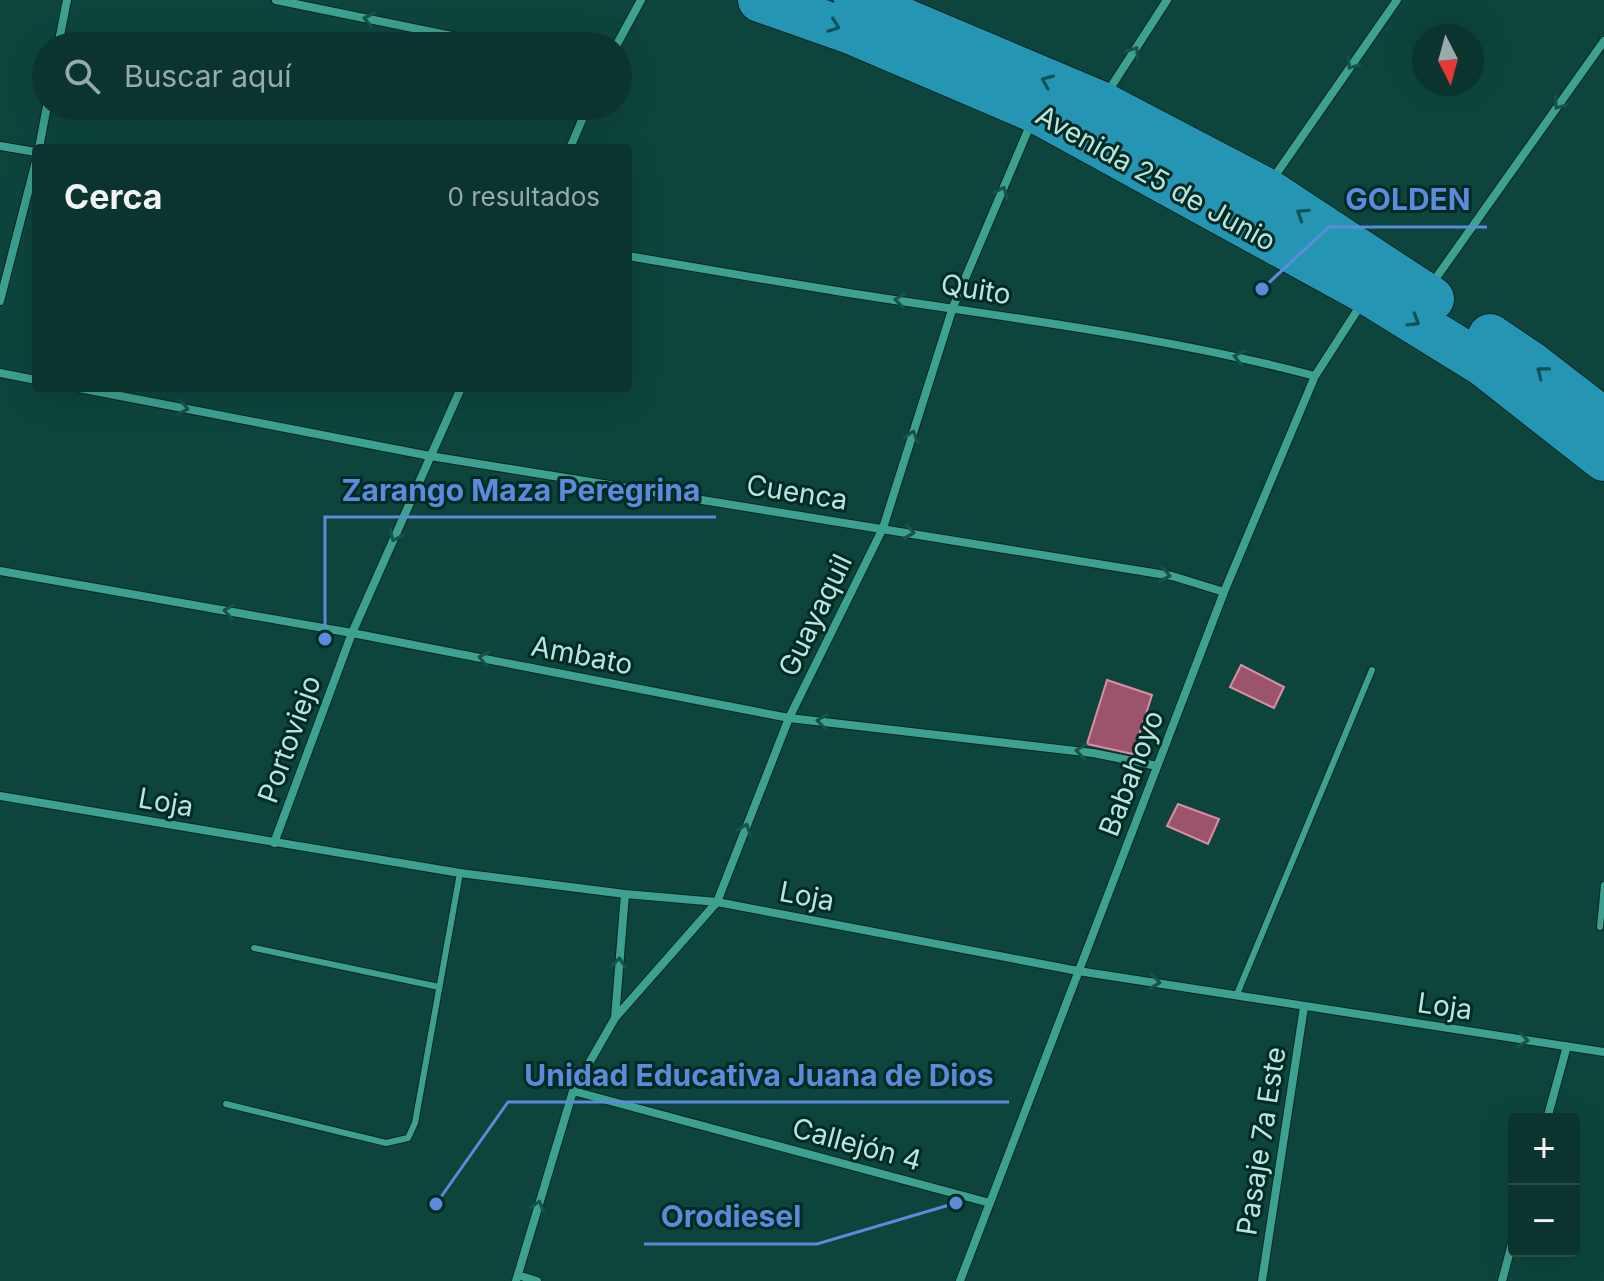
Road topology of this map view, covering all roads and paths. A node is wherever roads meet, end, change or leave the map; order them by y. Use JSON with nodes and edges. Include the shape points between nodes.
{"nodes":[{"id":1,"x":67,"y":0,"type":"edge"},
{"id":2,"x":276,"y":0,"type":"edge"},
{"id":3,"x":641,"y":0,"type":"edge"},
{"id":4,"x":760,"y":0,"type":"edge"},
{"id":5,"x":1167,"y":0,"type":"edge"},
{"id":6,"x":1397,"y":0,"type":"edge"},
{"id":7,"x":868,"y":2,"type":"edge"},
{"id":8,"x":61,"y":32,"type":"edge"},
{"id":9,"x":433,"y":32,"type":"edge"},
{"id":10,"x":624,"y":32,"type":"edge"},
{"id":11,"x":1604,"y":41,"type":"edge"},
{"id":12,"x":1100,"y":103,"type":"junction"},
{"id":13,"x":1036,"y":111,"type":"junction"},
{"id":14,"x":44,"y":120,"type":"edge"},
{"id":15,"x":582,"y":120,"type":"edge"},
{"id":16,"x":39,"y":144,"type":"edge"},
{"id":17,"x":572,"y":144,"type":"edge"},
{"id":18,"x":0,"y":146,"type":"edge"},
{"id":19,"x":32,"y":149,"type":"edge"},
{"id":20,"x":32,"y":177,"type":"edge"},
{"id":21,"x":1266,"y":190,"type":"junction"},
{"id":22,"x":632,"y":257,"type":"edge"},
{"id":23,"x":1368,"y":293,"type":"junction"},
{"id":24,"x":1425,"y":294,"type":"junction"},
{"id":25,"x":0,"y":301,"type":"edge"},
{"id":26,"x":953,"y":307,"type":"junction"},
{"id":27,"x":0,"y":373,"type":"edge"},
{"id":28,"x":1315,"y":376,"type":"junction"},
{"id":29,"x":32,"y":379,"type":"edge"},
{"id":30,"x":100,"y":392,"type":"edge"},
{"id":31,"x":459,"y":392,"type":"edge"},
{"id":32,"x":1604,"y":420,"type":"edge"},
{"id":33,"x":430,"y":456,"type":"junction"},
{"id":34,"x":1604,"y":459,"type":"edge"},
{"id":35,"x":883,"y":528,"type":"junction"},
{"id":36,"x":0,"y":571,"type":"edge"},
{"id":37,"x":1224,"y":592,"type":"junction"},
{"id":38,"x":352,"y":633,"type":"junction"},
{"id":39,"x":1372,"y":670,"type":"dead end"},
{"id":40,"x":789,"y":718,"type":"junction"},
{"id":41,"x":1157,"y":766,"type":"junction"},
{"id":42,"x":0,"y":796,"type":"edge"},
{"id":43,"x":274,"y":843,"type":"junction"},
{"id":44,"x":460,"y":873,"type":"junction"},
{"id":45,"x":1604,"y":885,"type":"edge"},
{"id":46,"x":625,"y":894,"type":"junction"},
{"id":47,"x":717,"y":902,"type":"junction"},
{"id":48,"x":1600,"y":927,"type":"dead end"},
{"id":49,"x":254,"y":948,"type":"dead end"},
{"id":50,"x":1078,"y":971,"type":"junction"},
{"id":51,"x":439,"y":987,"type":"junction"},
{"id":52,"x":1237,"y":994,"type":"junction"},
{"id":53,"x":1304,"y":1007,"type":"junction"},
{"id":54,"x":615,"y":1018,"type":"junction"},
{"id":55,"x":1567,"y":1046,"type":"junction"},
{"id":56,"x":1604,"y":1052,"type":"edge"},
{"id":57,"x":573,"y":1091,"type":"junction"},
{"id":58,"x":226,"y":1104,"type":"dead end"},
{"id":59,"x":1549,"y":1113,"type":"edge"},
{"id":60,"x":990,"y":1203,"type":"junction"},
{"id":61,"x":1508,"y":1257,"type":"edge"},
{"id":62,"x":517,"y":1278,"type":"edge"},
{"id":63,"x":537,"y":1281,"type":"edge"},
{"id":64,"x":960,"y":1281,"type":"edge"},
{"id":65,"x":1262,"y":1281,"type":"edge"},
{"id":66,"x":1502,"y":1281,"type":"edge"}],
"edges":[{"from":1,"to":8,"type":"street"},
{"from":9,"to":2,"type":"street","one_way":true},
{"from":3,"to":10,"type":"street"},
{"from":4,"to":13,"type":"main road","name":"Avenida 25 de Junio","one_way":true,"via":[[851,32]]},
{"from":12,"to":5,"type":"street","one_way":true},
{"from":6,"to":21,"type":"street","one_way":true},
{"from":12,"to":7,"type":"main road","name":"Avenida 25 de Junio","one_way":true},
{"from":11,"to":24,"type":"street","one_way":true},
{"from":12,"to":21,"type":"main road","name":"Avenida 25 de Junio"},
{"from":13,"to":23,"type":"main road","name":"Avenida 25 de Junio"},
{"from":26,"to":13,"type":"street","name":"Guayaquil","one_way":true},
{"from":14,"to":16,"type":"street"},
{"from":15,"to":17,"type":"street"},
{"from":18,"to":19,"type":"street"},
{"from":20,"to":25,"type":"street"},
{"from":24,"to":21,"type":"main road","name":"Avenida 25 de Junio","one_way":true},
{"from":26,"to":22,"type":"street","name":"Quito","one_way":true},
{"from":23,"to":28,"type":"street","name":"Babahoyo"},
{"from":23,"to":34,"type":"main road","name":"Avenida 25 de Junio","one_way":true,"via":[[1483,364]]},
{"from":32,"to":24,"type":"main road","name":"Avenida 25 de Junio","one_way":true,"via":[[1530,363]]},
{"from":28,"to":26,"type":"street","name":"Quito","one_way":true,"via":[[1235,355]]},
{"from":35,"to":26,"type":"street","name":"Guayaquil","one_way":true},
{"from":27,"to":29,"type":"street"},
{"from":28,"to":37,"type":"street","name":"Babahoyo"},
{"from":30,"to":33,"type":"street","name":"Cuenca","one_way":true},
{"from":31,"to":33,"type":"street","name":"Portoviejo"},
{"from":33,"to":35,"type":"street","name":"Cuenca"},
{"from":33,"to":38,"type":"street","name":"Portoviejo","one_way":true},
{"from":35,"to":37,"type":"street","name":"Cuenca","one_way":true,"via":[[1172,576]]},
{"from":35,"to":40,"type":"street","name":"Guayaquil"},
{"from":38,"to":36,"type":"street","name":"Ambato","one_way":true},
{"from":37,"to":41,"type":"street","name":"Babahoyo"},
{"from":40,"to":38,"type":"street","name":"Ambato","one_way":true},
{"from":38,"to":43,"type":"street","name":"Portoviejo"},
{"from":39,"to":52,"type":"lane"},
{"from":41,"to":40,"type":"street","name":"Ambato","one_way":true,"via":[[1093,753]]},
{"from":47,"to":40,"type":"street","name":"Guayaquil","one_way":true},
{"from":41,"to":50,"type":"street","name":"Babahoyo"},
{"from":42,"to":43,"type":"street","name":"Loja"},
{"from":43,"to":44,"type":"street","name":"Loja"},
{"from":44,"to":46,"type":"street","name":"Loja"},
{"from":44,"to":51,"type":"lane"},
{"from":45,"to":48,"type":"lane"},
{"from":46,"to":47,"type":"street","name":"Loja"},
{"from":54,"to":46,"type":"street","name":"Guayaquil","one_way":true},
{"from":47,"to":50,"type":"street","name":"Loja"},
{"from":47,"to":54,"type":"street","name":"Guayaquil"},
{"from":49,"to":51,"type":"lane"},
{"from":50,"to":52,"type":"street","name":"Loja","one_way":true},
{"from":50,"to":60,"type":"street","name":"Babahoyo"},
{"from":51,"to":58,"type":"lane","via":[[408,1138],[386,1143]]},
{"from":52,"to":53,"type":"street","name":"Loja"},
{"from":53,"to":55,"type":"street","name":"Loja","one_way":true},
{"from":53,"to":65,"type":"street","name":"Pasaje 7a Este"},
{"from":54,"to":57,"type":"street","name":"Guayaquil"},
{"from":55,"to":56,"type":"street","name":"Loja"},
{"from":55,"to":59,"type":"street"},
{"from":57,"to":60,"type":"street","name":"Callejón 4"},
{"from":62,"to":57,"type":"street","name":"Guayaquil","one_way":true},
{"from":60,"to":64,"type":"street","name":"Babahoyo"},
{"from":61,"to":66,"type":"street"},
{"from":62,"to":63,"type":"street"}]}
